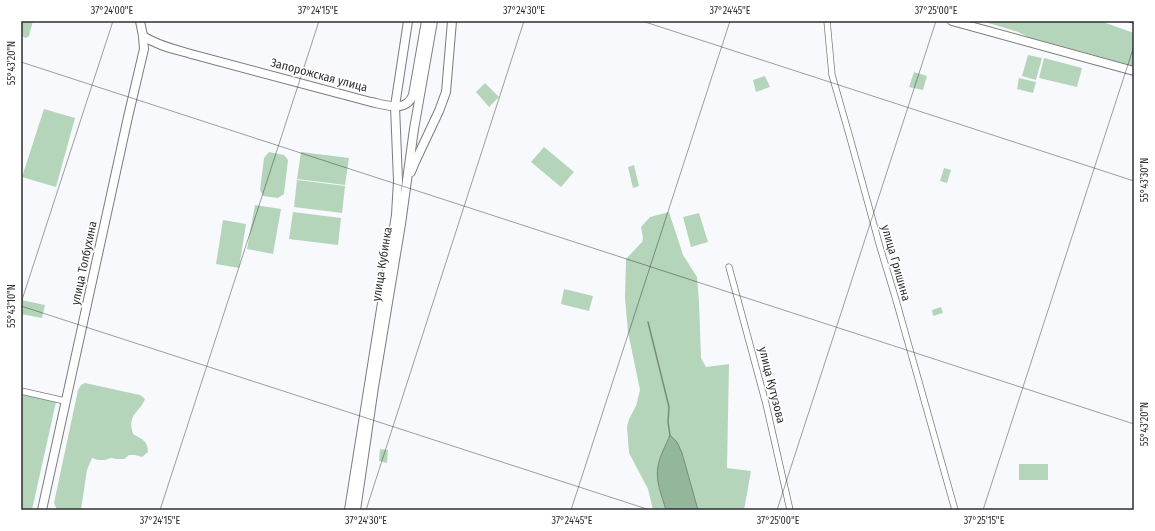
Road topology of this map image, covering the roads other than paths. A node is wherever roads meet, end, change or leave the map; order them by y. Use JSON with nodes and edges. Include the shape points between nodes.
{"nodes":[{"id":1,"x":140,"y":21,"type":"edge"},
{"id":2,"x":408,"y":21,"type":"edge"},
{"id":3,"x":426,"y":21,"type":"edge"},
{"id":4,"x":433,"y":21,"type":"edge"},
{"id":5,"x":439,"y":21,"type":"edge"},
{"id":6,"x":452,"y":21,"type":"edge"},
{"id":7,"x":827,"y":21,"type":"edge"},
{"id":8,"x":952,"y":21,"type":"edge"},
{"id":9,"x":144,"y":36,"type":"junction"},
{"id":10,"x":165,"y":46,"type":"junction"},
{"id":11,"x":143,"y":56,"type":"junction"},
{"id":12,"x":1134,"y":71,"type":"edge"},
{"id":13,"x":424,"y":72,"type":"junction"},
{"id":14,"x":395,"y":106,"type":"junction"},
{"id":15,"x":404,"y":202,"type":"junction"},
{"id":16,"x":729,"y":267,"type":"dead end"},
{"id":17,"x":21,"y":391,"type":"edge"},
{"id":18,"x":65,"y":401,"type":"junction"},
{"id":19,"x":42,"y":510,"type":"edge"},
{"id":20,"x":350,"y":510,"type":"edge"},
{"id":21,"x":356,"y":510,"type":"edge"},
{"id":22,"x":790,"y":510,"type":"edge"},
{"id":23,"x":955,"y":510,"type":"edge"}],
"edges":[{"from":1,"to":9,"type":"street","name":"улица Толбухина"},
{"from":2,"to":14,"type":"street"},
{"from":3,"to":14,"type":"street","via":[[411,98],[403,106]]},
{"from":4,"to":13,"type":"street","name":"улица Кубинка"},
{"from":5,"to":13,"type":"street"},
{"from":6,"to":15,"type":"street","via":[[446,92],[415,162]]},
{"from":7,"to":23,"type":"street","name":"улица Гришина","via":[[832,75]]},
{"from":8,"to":12,"type":"street"},
{"from":9,"to":10,"type":"street","name":"Запорожская улица"},
{"from":9,"to":11,"type":"street","name":"улица Толбухина"},
{"from":10,"to":11,"type":"street","via":[[150,48]]},
{"from":10,"to":14,"type":"street","name":"Запорожская улица","via":[[371,102]]},
{"from":11,"to":18,"type":"street","name":"улица Толбухина"},
{"from":13,"to":15,"type":"street","name":"улица Кубинка"},
{"from":14,"to":20,"type":"street","via":[[398,181],[396,215]]},
{"from":15,"to":21,"type":"street","name":"улица Кубинка"},
{"from":16,"to":22,"type":"street","name":"улица Кутузова","via":[[766,404]]},
{"from":17,"to":18,"type":"street"},
{"from":18,"to":19,"type":"street","name":"улица Толбухина"}]}
